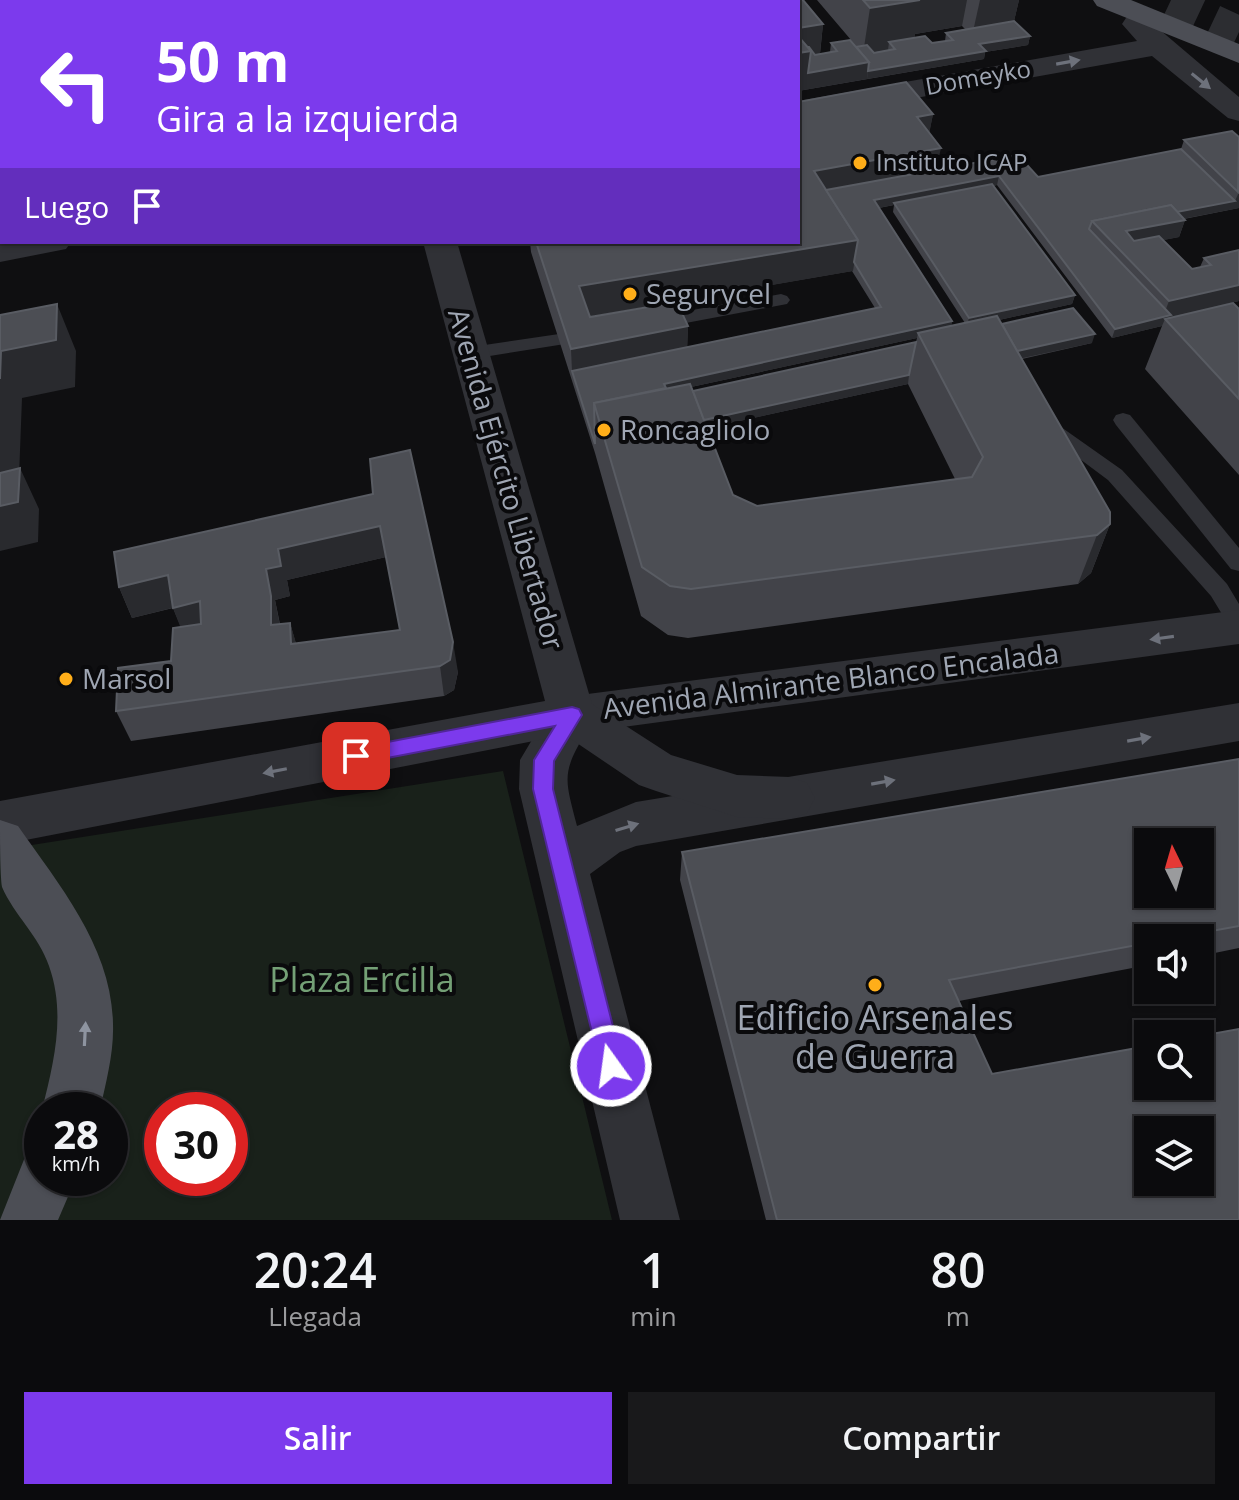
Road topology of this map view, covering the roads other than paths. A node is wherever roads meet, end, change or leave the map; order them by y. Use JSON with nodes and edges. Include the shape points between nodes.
{"nodes":[{"id":1,"x":1117,"y":4,"type":"edge"},
{"id":2,"x":1158,"y":46,"type":"junction"},
{"id":3,"x":1239,"y":54,"type":"edge"},
{"id":4,"x":800,"y":110,"type":"edge"},
{"id":5,"x":1239,"y":112,"type":"edge"},
{"id":6,"x":43,"y":244,"type":"edge"},
{"id":7,"x":441,"y":244,"type":"edge"},
{"id":8,"x":0,"y":252,"type":"edge"},
{"id":9,"x":781,"y":300,"type":"dead end"},
{"id":10,"x":631,"y":327,"type":"edge"},
{"id":11,"x":559,"y":340,"type":"edge"},
{"id":12,"x":471,"y":353,"type":"junction"},
{"id":13,"x":1025,"y":406,"type":"edge"},
{"id":14,"x":1123,"y":420,"type":"dead end"},
{"id":15,"x":1239,"y":563,"type":"edge"},
{"id":16,"x":1239,"y":625,"type":"edge"},
{"id":17,"x":572,"y":715,"type":"junction"},
{"id":18,"x":1239,"y":722,"type":"edge"},
{"id":19,"x":790,"y":798,"type":"junction"},
{"id":20,"x":0,"y":823,"type":"edge"},
{"id":21,"x":0,"y":842,"type":"edge"},
{"id":22,"x":561,"y":866,"type":"junction"},
{"id":23,"x":76,"y":1092,"type":"edge"},
{"id":24,"x":38,"y":1196,"type":"edge"},
{"id":25,"x":28,"y":1220,"type":"edge"},
{"id":26,"x":650,"y":1220,"type":"edge"}],
"edges":[{"from":1,"to":2,"type":"street"},
{"from":1,"to":3,"type":"main road"},
{"from":4,"to":2,"type":"street","name":"Domeyko","one_way":true},
{"from":2,"to":5,"type":"street","one_way":true},
{"from":6,"to":8,"type":"street"},
{"from":7,"to":12,"type":"street","name":"Avenida Ejército Libertador"},
{"from":9,"to":10,"type":"lane"},
{"from":11,"to":12,"type":"lane"},
{"from":12,"to":17,"type":"street","name":"Avenida Ejército Libertador"},
{"from":13,"to":16,"type":"lane","via":[[1115,475],[1219,590]]},
{"from":14,"to":15,"type":"lane"},
{"from":16,"to":17,"type":"street","name":"Avenida Almirante Blanco Encalada","one_way":true},
{"from":17,"to":19,"type":"street","via":[[656,771],[737,796]]},
{"from":17,"to":20,"type":"street","name":"Avenida Almirante Blanco Encalada","one_way":true},
{"from":17,"to":22,"type":"street","via":[[544,760],[543,789]]},
{"from":19,"to":18,"type":"street","one_way":true},
{"from":22,"to":19,"type":"street","one_way":true,"via":[[602,836],[636,824]]},
{"from":23,"to":21,"type":"main road","one_way":true,"via":[[87,1031],[84,982],[56,922]]},
{"from":22,"to":26,"type":"street"},
{"from":24,"to":25,"type":"main road"}]}
